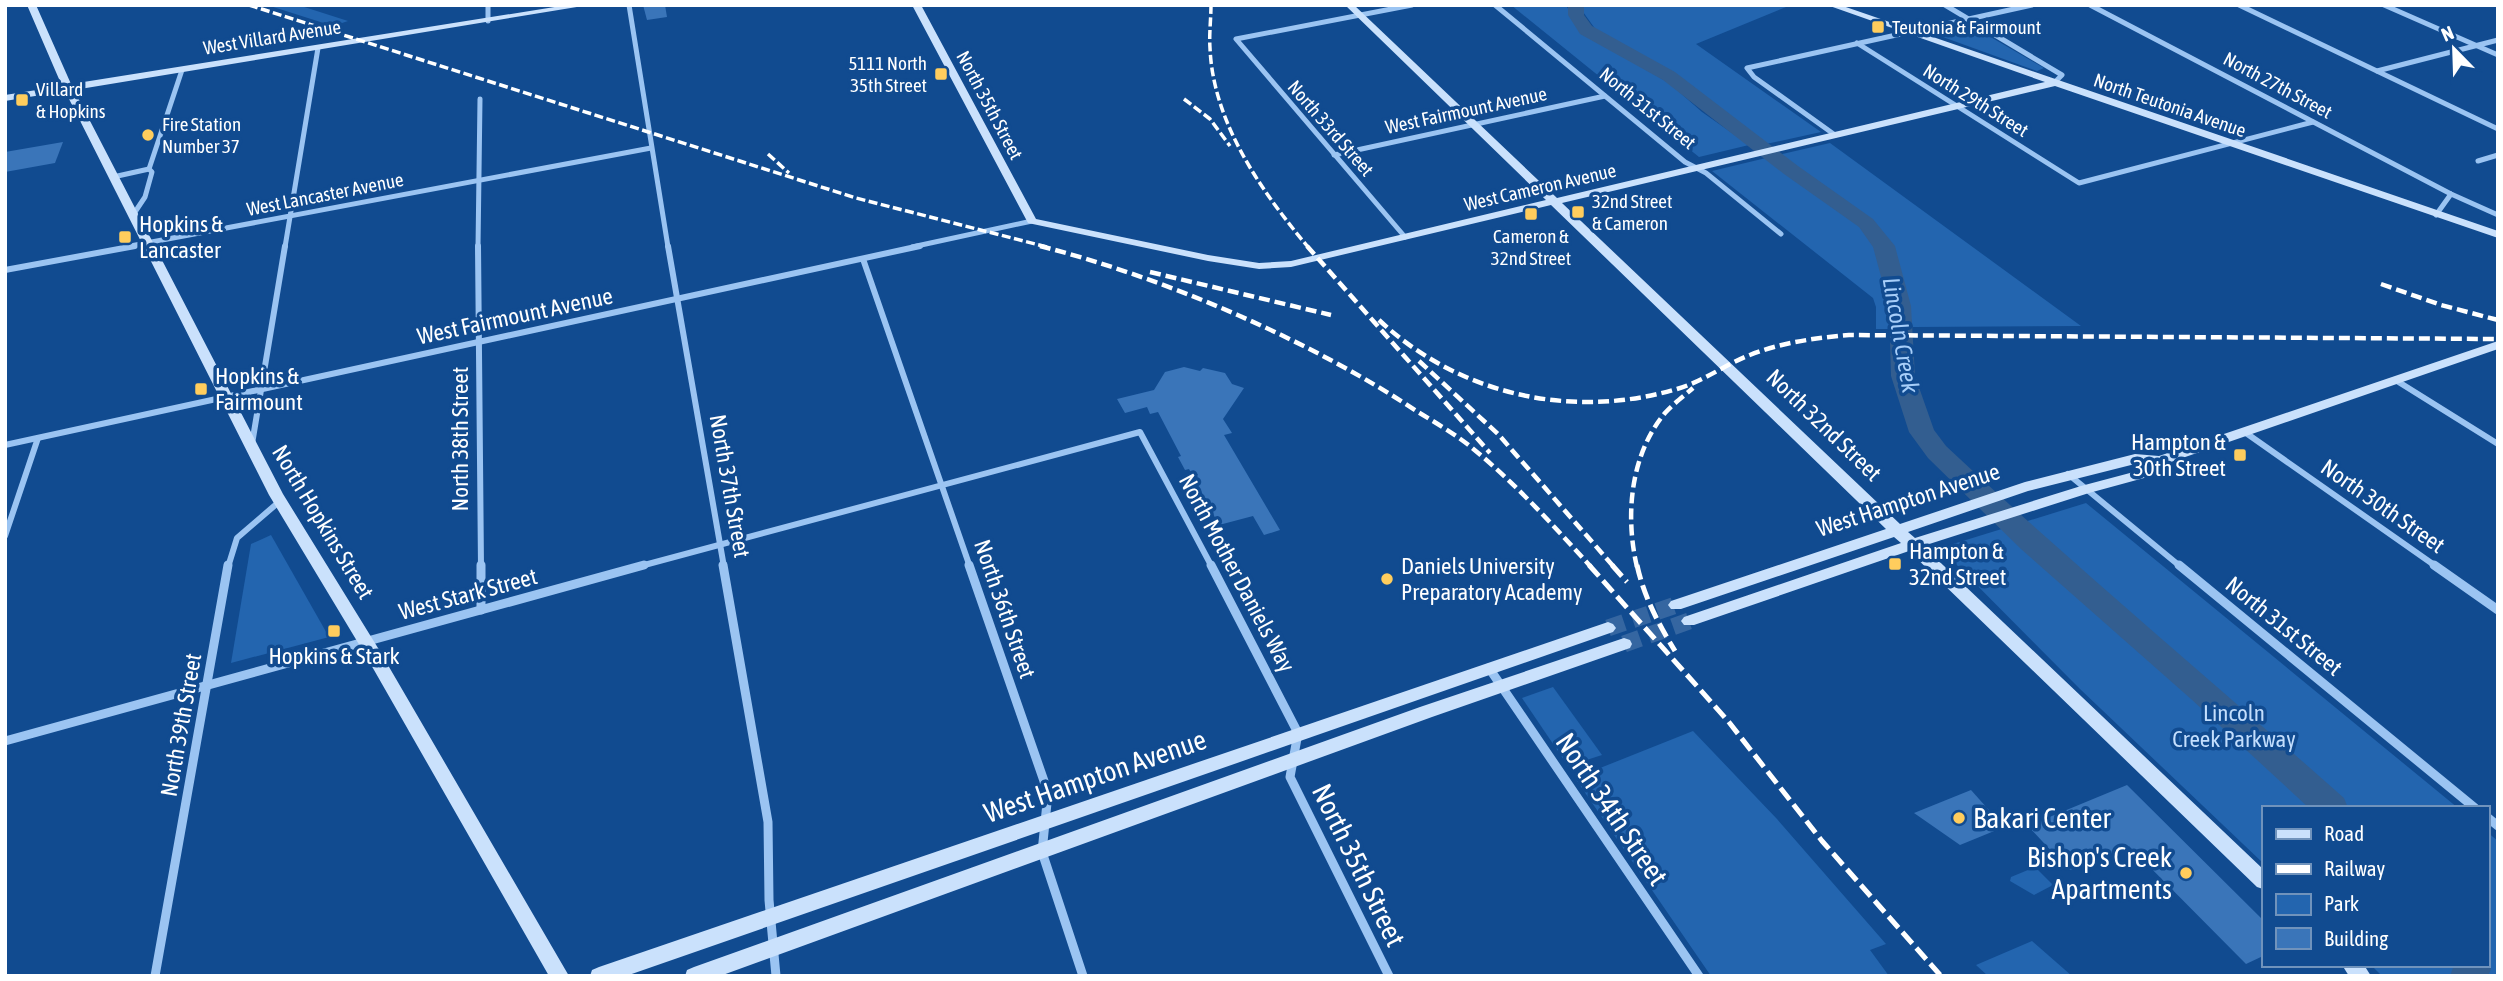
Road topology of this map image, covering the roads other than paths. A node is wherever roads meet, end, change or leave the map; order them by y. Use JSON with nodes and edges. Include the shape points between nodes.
{"nodes":[{"id":1,"x":31,"y":5,"type":"edge"},
{"id":2,"x":488,"y":5,"type":"edge"},
{"id":3,"x":586,"y":5,"type":"edge"},
{"id":4,"x":629,"y":5,"type":"edge"},
{"id":5,"x":1349,"y":5,"type":"edge"},
{"id":6,"x":1412,"y":5,"type":"edge"},
{"id":7,"x":1495,"y":5,"type":"edge"},
{"id":8,"x":1831,"y":5,"type":"edge"},
{"id":9,"x":1945,"y":5,"type":"edge"},
{"id":10,"x":2032,"y":5,"type":"edge"},
{"id":11,"x":2090,"y":5,"type":"edge"},
{"id":12,"x":2239,"y":5,"type":"edge"},
{"id":13,"x":2384,"y":5,"type":"edge"},
{"id":14,"x":921,"y":6,"type":"edge"},
{"id":15,"x":1360,"y":15,"type":"junction"},
{"id":16,"x":1968,"y":19,"type":"junction"},
{"id":17,"x":488,"y":21,"type":"junction"},
{"id":18,"x":1909,"y":33,"type":"junction"},
{"id":19,"x":2498,"y":40,"type":"edge"},
{"id":20,"x":1857,"y":43,"type":"junction"},
{"id":21,"x":2475,"y":45,"type":"junction"},
{"id":22,"x":318,"y":48,"type":"junction"},
{"id":23,"x":2498,"y":55,"type":"edge"},
{"id":24,"x":182,"y":69,"type":"junction"},
{"id":25,"x":2377,"y":71,"type":"junction"},
{"id":26,"x":2054,"y":83,"type":"junction"},
{"id":27,"x":68,"y":88,"type":"junction"},
{"id":28,"x":1605,"y":96,"type":"junction"},
{"id":29,"x":5,"y":98,"type":"edge"},
{"id":30,"x":480,"y":99,"type":"dead end"},
{"id":31,"x":1958,"y":106,"type":"junction"},
{"id":32,"x":2313,"y":121,"type":"junction"},
{"id":33,"x":1474,"y":124,"type":"junction"},
{"id":34,"x":2498,"y":128,"type":"edge"},
{"id":35,"x":1835,"y":135,"type":"junction"},
{"id":36,"x":2228,"y":144,"type":"junction"},
{"id":37,"x":651,"y":148,"type":"junction"},
{"id":38,"x":1334,"y":155,"type":"junction"},
{"id":39,"x":2498,"y":155,"type":"edge"},
{"id":40,"x":2478,"y":161,"type":"dead end"},
{"id":41,"x":1696,"y":168,"type":"junction"},
{"id":42,"x":149,"y":169,"type":"junction"},
{"id":43,"x":113,"y":177,"type":"junction"},
{"id":44,"x":478,"y":180,"type":"junction"},
{"id":45,"x":2451,"y":194,"type":"junction"},
{"id":46,"x":1554,"y":201,"type":"junction"},
{"id":47,"x":133,"y":215,"type":"junction"},
{"id":48,"x":2436,"y":215,"type":"junction"},
{"id":49,"x":2498,"y":215,"type":"edge"},
{"id":50,"x":291,"y":216,"type":"junction"},
{"id":51,"x":1032,"y":221,"type":"junction"},
{"id":52,"x":1781,"y":234,"type":"dead end"},
{"id":53,"x":2498,"y":235,"type":"edge"},
{"id":54,"x":1405,"y":237,"type":"junction"},
{"id":55,"x":146,"y":243,"type":"junction"},
{"id":56,"x":863,"y":259,"type":"junction"},
{"id":57,"x":5,"y":270,"type":"edge"},
{"id":58,"x":677,"y":298,"type":"junction"},
{"id":59,"x":479,"y":342,"type":"junction"},
{"id":60,"x":2498,"y":345,"type":"edge"},
{"id":61,"x":2397,"y":381,"type":"junction"},
{"id":62,"x":260,"y":390,"type":"junction"},
{"id":63,"x":226,"y":397,"type":"junction"},
{"id":64,"x":1140,"y":432,"type":"joint"},
{"id":65,"x":2246,"y":433,"type":"junction"},
{"id":66,"x":37,"y":438,"type":"junction"},
{"id":67,"x":2498,"y":444,"type":"edge"},
{"id":68,"x":5,"y":445,"type":"edge"},
{"id":69,"x":251,"y":448,"type":"junction"},
{"id":70,"x":2160,"y":461,"type":"junction"},
{"id":71,"x":2068,"y":474,"type":"junction"},
{"id":72,"x":941,"y":485,"type":"junction"},
{"id":73,"x":2086,"y":489,"type":"junction"},
{"id":74,"x":280,"y":501,"type":"junction"},
{"id":75,"x":1898,"y":528,"type":"junction"},
{"id":76,"x":5,"y":536,"type":"edge"},
{"id":77,"x":721,"y":544,"type":"junction"},
{"id":78,"x":1914,"y":544,"type":"junction"},
{"id":79,"x":1676,"y":605,"type":"tunnel mouth"},
{"id":80,"x":481,"y":610,"type":"junction"},
{"id":81,"x":2498,"y":610,"type":"edge"},
{"id":82,"x":1689,"y":621,"type":"tunnel mouth"},
{"id":83,"x":1608,"y":628,"type":"tunnel mouth"},
{"id":84,"x":366,"y":642,"type":"junction"},
{"id":85,"x":1624,"y":644,"type":"tunnel mouth"},
{"id":86,"x":1489,"y":668,"type":"junction"},
{"id":87,"x":208,"y":685,"type":"junction"},
{"id":88,"x":1501,"y":686,"type":"junction"},
{"id":89,"x":1298,"y":733,"type":"junction"},
{"id":90,"x":5,"y":741,"type":"edge"},
{"id":91,"x":1293,"y":761,"type":"junction"},
{"id":92,"x":2474,"y":806,"type":"edge"},
{"id":93,"x":1046,"y":822,"type":"junction"},
{"id":94,"x":1042,"y":852,"type":"junction"},
{"id":95,"x":2262,"y":880,"type":"edge"},
{"id":96,"x":770,"y":916,"type":"junction"},
{"id":97,"x":772,"y":947,"type":"junction"},
{"id":98,"x":155,"y":976,"type":"edge"},
{"id":99,"x":560,"y":976,"type":"edge"},
{"id":100,"x":599,"y":976,"type":"edge"},
{"id":101,"x":694,"y":976,"type":"edge"},
{"id":102,"x":776,"y":976,"type":"edge"},
{"id":103,"x":1083,"y":976,"type":"edge"},
{"id":104,"x":1389,"y":976,"type":"edge"},
{"id":105,"x":1699,"y":976,"type":"edge"}],
"edges":[{"from":1,"to":27,"type":"main road","name":"North Hopkins Street"},
{"from":2,"to":17,"type":"street"},
{"from":3,"to":17,"type":"main road","name":"West Villard Avenue"},
{"from":4,"to":37,"type":"street","name":"North 37th Street"},
{"from":5,"to":15,"type":"main road","name":"North 32nd Street"},
{"from":6,"to":15,"type":"street"},
{"from":7,"to":28,"type":"street","name":"North 31st Street"},
{"from":8,"to":18,"type":"main road","name":"North Teutonia Avenue"},
{"from":9,"to":16,"type":"street"},
{"from":10,"to":16,"type":"street"},
{"from":11,"to":32,"type":"street","name":"North 27th Street"},
{"from":12,"to":25,"type":"street"},
{"from":13,"to":21,"type":"street"},
{"from":14,"to":51,"type":"main road","name":"North 35th Street"},
{"from":15,"to":33,"type":"main road","name":"North 32nd Street"},
{"from":15,"to":38,"type":"street","name":"North 33rd Street","via":[[1236,39]]},
{"from":16,"to":18,"type":"street"},
{"from":16,"to":26,"type":"street","via":[[2062,75]]},
{"from":17,"to":22,"type":"main road","name":"West Villard Avenue"},
{"from":18,"to":20,"type":"street"},
{"from":18,"to":26,"type":"main road","name":"North Teutonia Avenue"},
{"from":19,"to":21,"type":"street"},
{"from":20,"to":31,"type":"street","name":"North 29th Street"},
{"from":20,"to":35,"type":"street","via":[[1747,68]]},
{"from":21,"to":23,"type":"street"},
{"from":21,"to":25,"type":"street"},
{"from":22,"to":24,"type":"main road","name":"West Villard Avenue"},
{"from":22,"to":50,"type":"street"},
{"from":24,"to":27,"type":"main road","name":"West Villard Avenue"},
{"from":24,"to":42,"type":"street"},
{"from":25,"to":34,"type":"street"},
{"from":26,"to":31,"type":"main road","name":"West Cameron Avenue"},
{"from":26,"to":36,"type":"main road","name":"North Teutonia Avenue"},
{"from":27,"to":29,"type":"main road","name":"West Villard Avenue"},
{"from":27,"to":43,"type":"main road","name":"North Hopkins Street"},
{"from":28,"to":33,"type":"street","name":"West Fairmount Avenue"},
{"from":28,"to":41,"type":"street","name":"North 31st Street"},
{"from":30,"to":44,"type":"street","name":"North 38th Street"},
{"from":31,"to":35,"type":"main road","name":"West Cameron Avenue"},
{"from":31,"to":36,"type":"street","name":"North 29th Street","via":[[2078,183]]},
{"from":32,"to":36,"type":"street"},
{"from":32,"to":45,"type":"street","name":"North 27th Street"},
{"from":33,"to":38,"type":"street","name":"West Fairmount Avenue"},
{"from":33,"to":46,"type":"main road","name":"North 32nd Street"},
{"from":35,"to":41,"type":"main road","name":"West Cameron Avenue"},
{"from":36,"to":48,"type":"main road","name":"North Teutonia Avenue"},
{"from":37,"to":44,"type":"street","name":"West Lancaster Avenue"},
{"from":37,"to":58,"type":"street","name":"North 37th Street"},
{"from":38,"to":54,"type":"street","name":"North 33rd Street"},
{"from":39,"to":40,"type":"street"},
{"from":41,"to":46,"type":"main road","name":"West Cameron Avenue"},
{"from":41,"to":52,"type":"street","name":"North 31st Street"},
{"from":42,"to":43,"type":"street"},
{"from":42,"to":47,"type":"street","via":[[145,197]]},
{"from":43,"to":47,"type":"main road","name":"North Hopkins Street"},
{"from":44,"to":50,"type":"street","name":"West Lancaster Avenue"},
{"from":44,"to":59,"type":"street","name":"North 38th Street"},
{"from":45,"to":48,"type":"street"},
{"from":45,"to":49,"type":"street","name":"North 27th Street"},
{"from":46,"to":54,"type":"main road","name":"West Cameron Avenue"},
{"from":46,"to":75,"type":"main road","name":"North 32nd Street"},
{"from":47,"to":55,"type":"main road","name":"North Hopkins Street"},
{"from":48,"to":53,"type":"main road","name":"North Teutonia Avenue"},
{"from":50,"to":55,"type":"street","name":"West Lancaster Avenue"},
{"from":50,"to":62,"type":"street"},
{"from":51,"to":54,"type":"main road","name":"West Cameron Avenue","via":[[1259,266],[1291,264]]},
{"from":51,"to":56,"type":"street","name":"West Fairmount Avenue"},
{"from":55,"to":57,"type":"street","name":"West Lancaster Avenue"},
{"from":55,"to":63,"type":"main road","name":"North Hopkins Street"},
{"from":56,"to":58,"type":"street","name":"West Fairmount Avenue"},
{"from":56,"to":72,"type":"street","name":"North 36th Street"},
{"from":58,"to":59,"type":"street","name":"West Fairmount Avenue"},
{"from":58,"to":77,"type":"street","name":"North 37th Street"},
{"from":59,"to":62,"type":"street","name":"West Fairmount Avenue"},
{"from":59,"to":80,"type":"street","name":"North 38th Street"},
{"from":60,"to":61,"type":"main road","name":"West Hampton Avenue"},
{"from":61,"to":65,"type":"main road","name":"West Hampton Avenue"},
{"from":61,"to":67,"type":"street"},
{"from":62,"to":63,"type":"street","name":"West Fairmount Avenue"},
{"from":62,"to":69,"type":"street"},
{"from":63,"to":66,"type":"street","name":"West Fairmount Avenue"},
{"from":63,"to":69,"type":"main road","name":"North Hopkins Street"},
{"from":64,"to":72,"type":"street","name":"West Stark Street"},
{"from":64,"to":89,"type":"street","name":"North Mother Daniels Way"},
{"from":65,"to":70,"type":"main road","name":"West Hampton Avenue"},
{"from":65,"to":81,"type":"street","name":"North 30th Street"},
{"from":66,"to":68,"type":"street","name":"West Fairmount Avenue"},
{"from":66,"to":76,"type":"street"},
{"from":69,"to":74,"type":"main road","name":"North Hopkins Street"},
{"from":70,"to":71,"type":"main road","name":"West Hampton Avenue","via":[[2135,459]]},
{"from":70,"to":73,"type":"main road","name":"West Hampton Avenue","via":[[2150,472]]},
{"from":71,"to":73,"type":"street","name":"North 31st Street"},
{"from":71,"to":75,"type":"main road","name":"West Hampton Avenue"},
{"from":72,"to":77,"type":"street","name":"West Stark Street"},
{"from":72,"to":93,"type":"street","name":"North 36th Street","via":[[1044,781]]},
{"from":73,"to":78,"type":"main road","name":"West Hampton Avenue"},
{"from":73,"to":92,"type":"street","name":"North 31st Street"},
{"from":74,"to":84,"type":"main road","name":"North Hopkins Street"},
{"from":74,"to":87,"type":"street","name":"North 39th Street","via":[[237,538],[231,551]]},
{"from":75,"to":78,"type":"main road","name":"North 32nd Street"},
{"from":75,"to":79,"type":"main road","name":"West Hampton Avenue"},
{"from":77,"to":80,"type":"street","name":"West Stark Street"},
{"from":77,"to":96,"type":"street","name":"North 37th Street","via":[[768,822]]},
{"from":78,"to":82,"type":"main road","name":"West Hampton Avenue"},
{"from":78,"to":95,"type":"main road","name":"North 32nd Street"},
{"from":80,"to":84,"type":"street","name":"West Stark Street"},
{"from":83,"to":86,"type":"main road","name":"West Hampton Avenue"},
{"from":84,"to":87,"type":"street","name":"West Stark Street"},
{"from":84,"to":99,"type":"main road","name":"North Hopkins Street"},
{"from":85,"to":88,"type":"main road"},
{"from":86,"to":88,"type":"street","name":"North 34th Street"},
{"from":86,"to":89,"type":"main road","name":"West Hampton Avenue"},
{"from":87,"to":90,"type":"street","name":"West Stark Street"},
{"from":87,"to":98,"type":"street","name":"North 39th Street"},
{"from":88,"to":91,"type":"main road"},
{"from":88,"to":105,"type":"street","name":"North 34th Street"},
{"from":89,"to":91,"type":"street","name":"North 35th Street"},
{"from":89,"to":93,"type":"main road","name":"West Hampton Avenue"},
{"from":91,"to":94,"type":"main road"},
{"from":91,"to":104,"type":"street","name":"North 35th Street","via":[[1290,777]]},
{"from":93,"to":94,"type":"street","name":"North 36th Street"},
{"from":93,"to":96,"type":"main road","name":"West Hampton Avenue"},
{"from":94,"to":97,"type":"main road"},
{"from":94,"to":103,"type":"street","name":"North 36th Street"},
{"from":96,"to":97,"type":"street","name":"North 37th Street"},
{"from":96,"to":100,"type":"main road","name":"West Hampton Avenue"},
{"from":97,"to":101,"type":"main road"},
{"from":97,"to":102,"type":"street","name":"North 37th Street"}]}
